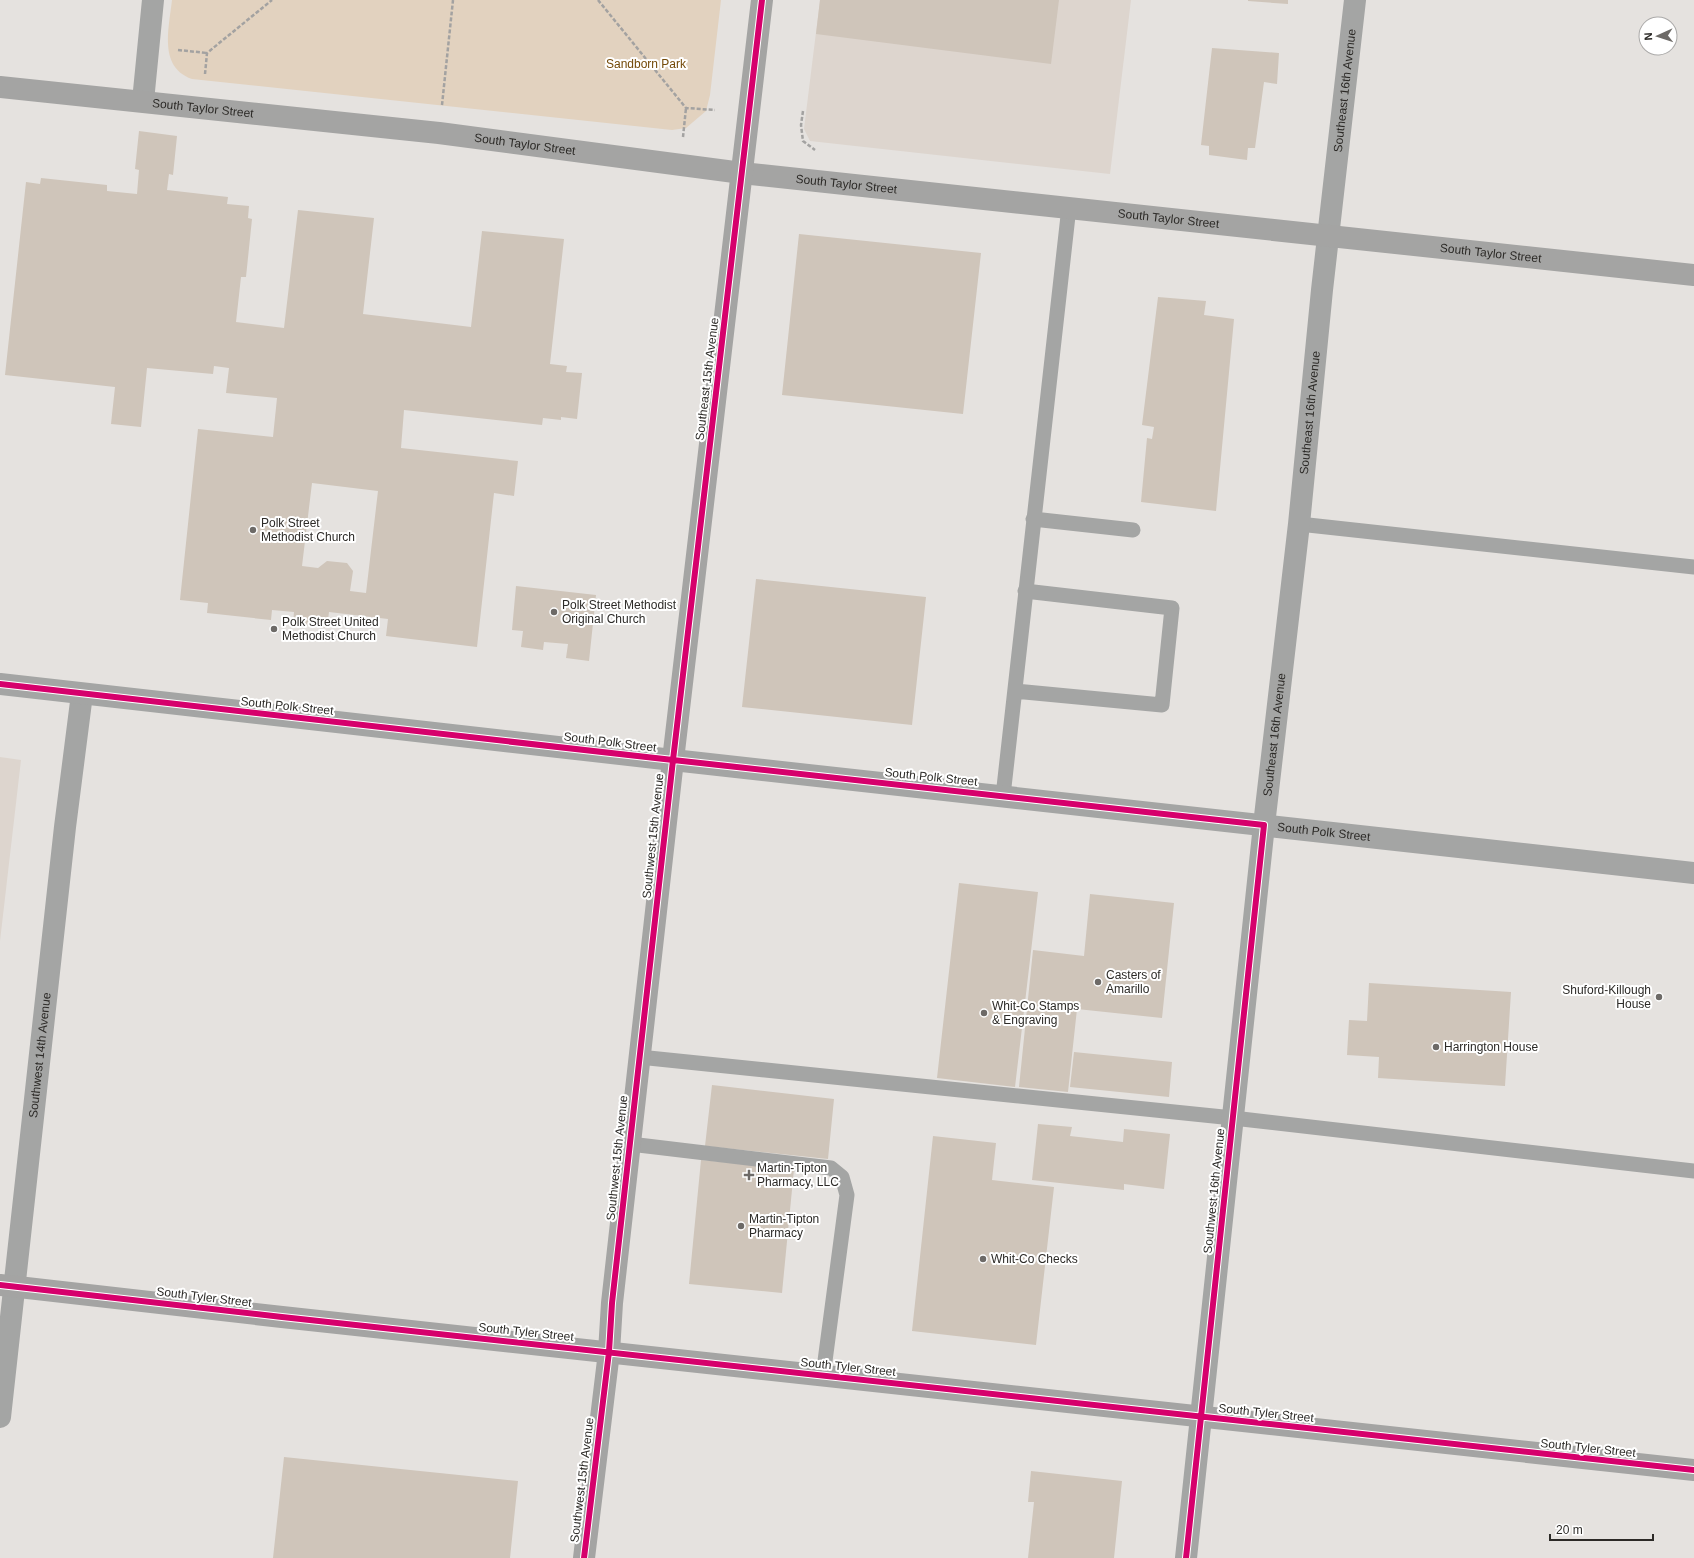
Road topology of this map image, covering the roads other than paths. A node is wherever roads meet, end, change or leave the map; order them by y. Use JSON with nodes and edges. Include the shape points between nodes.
{"nodes":[{"id":1,"x":153,"y":0,"type":"edge"},
{"id":2,"x":762,"y":0,"type":"edge"},
{"id":3,"x":1355,"y":0,"type":"edge"},
{"id":4,"x":0,"y":87,"type":"edge"},
{"id":5,"x":142,"y":101,"type":"junction"},
{"id":6,"x":742,"y":173,"type":"junction"},
{"id":7,"x":1069,"y":207,"type":"junction"},
{"id":8,"x":1328,"y":236,"type":"junction"},
{"id":9,"x":1694,"y":275,"type":"edge"},
{"id":10,"x":1033,"y":519,"type":"junction"},
{"id":11,"x":1300,"y":524,"type":"junction"},
{"id":12,"x":1133,"y":530,"type":"dead end"},
{"id":13,"x":1694,"y":567,"type":"edge"},
{"id":14,"x":1025,"y":592,"type":"junction"},
{"id":15,"x":0,"y":684,"type":"edge"},
{"id":16,"x":1015,"y":691,"type":"junction"},
{"id":17,"x":82,"y":694,"type":"junction"},
{"id":18,"x":673,"y":760,"type":"junction"},
{"id":19,"x":1003,"y":796,"type":"junction"},
{"id":20,"x":1264,"y":825,"type":"junction"},
{"id":21,"x":1694,"y":873,"type":"edge"},
{"id":22,"x":640,"y":1058,"type":"junction"},
{"id":23,"x":1233,"y":1118,"type":"junction"},
{"id":24,"x":630,"y":1144,"type":"junction"},
{"id":25,"x":1694,"y":1171,"type":"edge"},
{"id":26,"x":7,"y":1286,"type":"edge"},
{"id":27,"x":608,"y":1352,"type":"junction"},
{"id":28,"x":823,"y":1376,"type":"junction"},
{"id":29,"x":0,"y":1417,"type":"edge"},
{"id":30,"x":1201,"y":1417,"type":"junction"},
{"id":31,"x":1694,"y":1470,"type":"edge"},
{"id":32,"x":584,"y":1558,"type":"edge"},
{"id":33,"x":1186,"y":1558,"type":"edge"}],
"edges":[{"from":1,"to":5,"type":"street"},
{"from":2,"to":6,"type":"main road","name":"Southeast 15th Avenue"},
{"from":3,"to":8,"type":"street","name":"Southeast 16th Avenue"},
{"from":4,"to":5,"type":"main road","name":"South Taylor Street"},
{"from":5,"to":6,"type":"main road","name":"South Taylor Street","via":[[439,133]]},
{"from":6,"to":7,"type":"main road","name":"South Taylor Street"},
{"from":6,"to":18,"type":"main road","name":"Southeast 15th Avenue"},
{"from":7,"to":8,"type":"main road","name":"South Taylor Street"},
{"from":7,"to":10,"type":"lane"},
{"from":8,"to":9,"type":"main road","name":"South Taylor Street"},
{"from":8,"to":11,"type":"street","name":"Southeast 16th Avenue"},
{"from":10,"to":12,"type":"lane"},
{"from":10,"to":14,"type":"lane"},
{"from":11,"to":13,"type":"lane"},
{"from":11,"to":20,"type":"street","name":"Southeast 16th Avenue"},
{"from":14,"to":16,"type":"lane"},
{"from":14,"to":16,"type":"lane","via":[[1172,608],[1162,705]]},
{"from":15,"to":17,"type":"street","name":"South Polk Street"},
{"from":16,"to":19,"type":"lane"},
{"from":17,"to":18,"type":"street","name":"South Polk Street"},
{"from":17,"to":26,"type":"street","name":"Southwest 14th Avenue"},
{"from":18,"to":19,"type":"street","name":"South Polk Street"},
{"from":18,"to":22,"type":"main road","name":"Southwest 15th Avenue"},
{"from":19,"to":20,"type":"street","name":"South Polk Street"},
{"from":20,"to":21,"type":"street","name":"South Polk Street"},
{"from":20,"to":23,"type":"street","name":"Southwest 16th Avenue"},
{"from":22,"to":23,"type":"lane"},
{"from":22,"to":24,"type":"main road","name":"Southwest 15th Avenue"},
{"from":23,"to":25,"type":"lane"},
{"from":23,"to":30,"type":"street","name":"Southwest 16th Avenue"},
{"from":24,"to":27,"type":"main road","name":"Southwest 15th Avenue"},
{"from":24,"to":28,"type":"lane","via":[[831,1168],[842,1177],[847,1195]]},
{"from":26,"to":27,"type":"main road","name":"South Tyler Street"},
{"from":26,"to":29,"type":"street","name":"Southwest 14th Avenue"},
{"from":27,"to":28,"type":"main road","name":"South Tyler Street"},
{"from":27,"to":32,"type":"main road","name":"Southwest 15th Avenue"},
{"from":28,"to":30,"type":"main road","name":"South Tyler Street"},
{"from":30,"to":31,"type":"main road","name":"South Tyler Street"},
{"from":30,"to":33,"type":"street","name":"Southwest 16th Avenue"}]}
